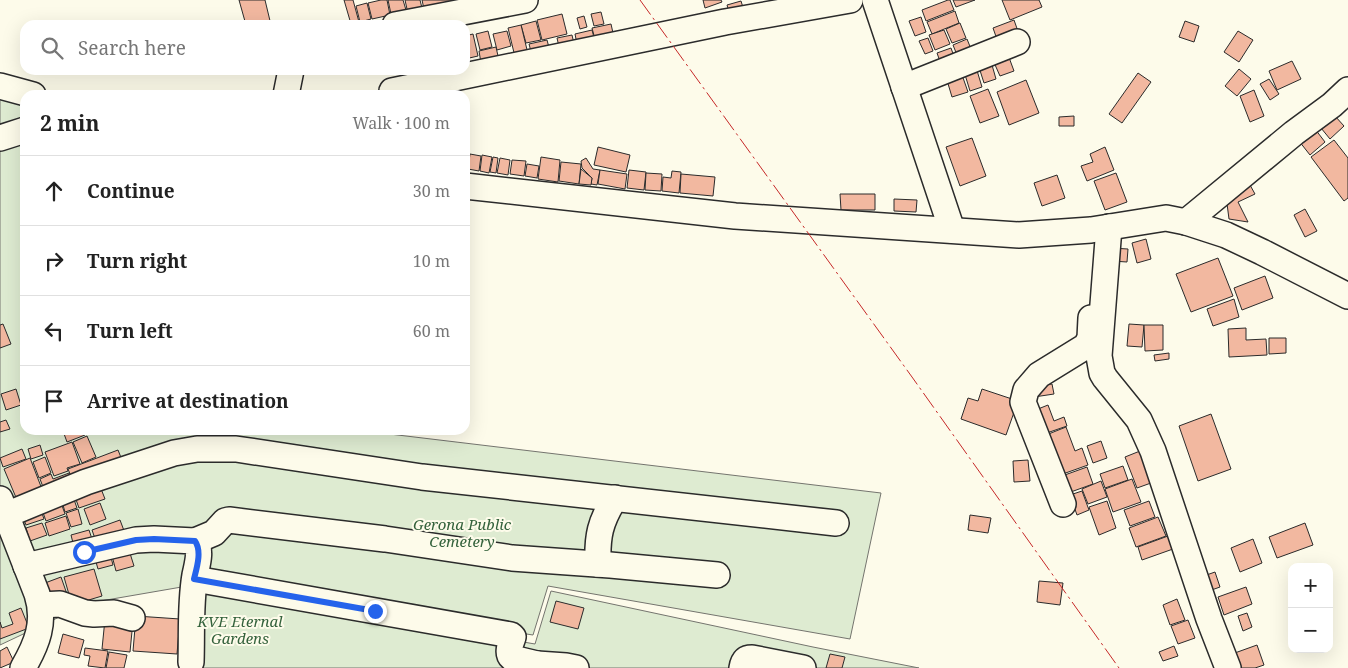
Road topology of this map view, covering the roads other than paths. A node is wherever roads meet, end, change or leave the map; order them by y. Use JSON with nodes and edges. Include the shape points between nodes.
{"nodes":[{"id":1,"x":525,"y":0,"type":"edge"},
{"id":2,"x":850,"y":0,"type":"edge"},
{"id":3,"x":875,"y":0,"type":"edge"},
{"id":4,"x":422,"y":20,"type":"edge"},
{"id":5,"x":1017,"y":42,"type":"dead end"},
{"id":6,"x":290,"y":75,"type":"edge"},
{"id":7,"x":469,"y":75,"type":"edge"},
{"id":8,"x":470,"y":75,"type":"edge"},
{"id":9,"x":0,"y":86,"type":"edge"},
{"id":10,"x":904,"y":86,"type":"junction"},
{"id":11,"x":287,"y":90,"type":"edge"},
{"id":12,"x":397,"y":90,"type":"edge"},
{"id":13,"x":1348,"y":90,"type":"edge"},
{"id":14,"x":20,"y":91,"type":"edge"},
{"id":15,"x":20,"y":132,"type":"edge"},
{"id":16,"x":0,"y":138,"type":"edge"},
{"id":17,"x":470,"y":187,"type":"edge"},
{"id":18,"x":1186,"y":222,"type":"junction"},
{"id":19,"x":1104,"y":227,"type":"junction"},
{"id":20,"x":952,"y":230,"type":"junction"},
{"id":21,"x":1348,"y":296,"type":"edge"},
{"id":22,"x":615,"y":498,"type":"junction"},
{"id":23,"x":1063,"y":504,"type":"dead end"},
{"id":24,"x":3,"y":507,"type":"edge"},
{"id":25,"x":836,"y":522,"type":"dead end"},
{"id":26,"x":195,"y":541,"type":"junction"},
{"id":27,"x":598,"y":564,"type":"junction"},
{"id":28,"x":26,"y":566,"type":"junction"},
{"id":29,"x":717,"y":575,"type":"dead end"},
{"id":30,"x":194,"y":579,"type":"junction"},
{"id":31,"x":41,"y":605,"type":"junction"},
{"id":32,"x":132,"y":618,"type":"dead end"},
{"id":33,"x":191,"y":662,"type":"dead end"},
{"id":34,"x":537,"y":666,"type":"edge"},
{"id":35,"x":23,"y":668,"type":"edge"},
{"id":36,"x":576,"y":668,"type":"edge"},
{"id":37,"x":742,"y":668,"type":"edge"},
{"id":38,"x":803,"y":668,"type":"edge"},
{"id":39,"x":1228,"y":668,"type":"edge"}],
"edges":[{"from":1,"to":4,"type":"street"},
{"from":2,"to":8,"type":"street","via":[[725,22]]},
{"from":3,"to":10,"type":"street"},
{"from":5,"to":10,"type":"street"},
{"from":6,"to":11,"type":"street"},
{"from":7,"to":12,"type":"street"},
{"from":9,"to":14,"type":"street"},
{"from":10,"to":20,"type":"street"},
{"from":13,"to":18,"type":"street"},
{"from":15,"to":16,"type":"street"},
{"from":17,"to":20,"type":"street","via":[[735,216]]},
{"from":18,"to":19,"type":"street","via":[[1166,218]]},
{"from":18,"to":21,"type":"street","via":[[1262,252]]},
{"from":19,"to":20,"type":"street","via":[[1019,235]]},
{"from":19,"to":23,"type":"street","via":[[1090,338],[1086,346],[1039,376],[1026,390],[1023,402]]},
{"from":19,"to":39,"type":"street","via":[[1099,356],[1102,373],[1139,420],[1153,450]]},
{"from":22,"to":24,"type":"street","via":[[422,476],[236,449],[197,448]]},
{"from":22,"to":25,"type":"street"},
{"from":22,"to":27,"type":"street","via":[[598,536]]},
{"from":24,"to":28,"type":"street"},
{"from":26,"to":27,"type":"street","via":[[214,533],[229,520],[512,558]]},
{"from":26,"to":28,"type":"street","via":[[136,540]]},
{"from":26,"to":30,"type":"street","via":[[198,559]]},
{"from":27,"to":29,"type":"street"},
{"from":28,"to":31,"type":"street"},
{"from":30,"to":33,"type":"street"},
{"from":30,"to":34,"type":"street","via":[[511,635],[509,656]]},
{"from":31,"to":32,"type":"street","via":[[60,604],[85,613],[114,613]]},
{"from":31,"to":35,"type":"street","via":[[40,629]]},
{"from":34,"to":36,"type":"street"},
{"from":37,"to":38,"type":"street","via":[[744,660],[752,658]]}]}
